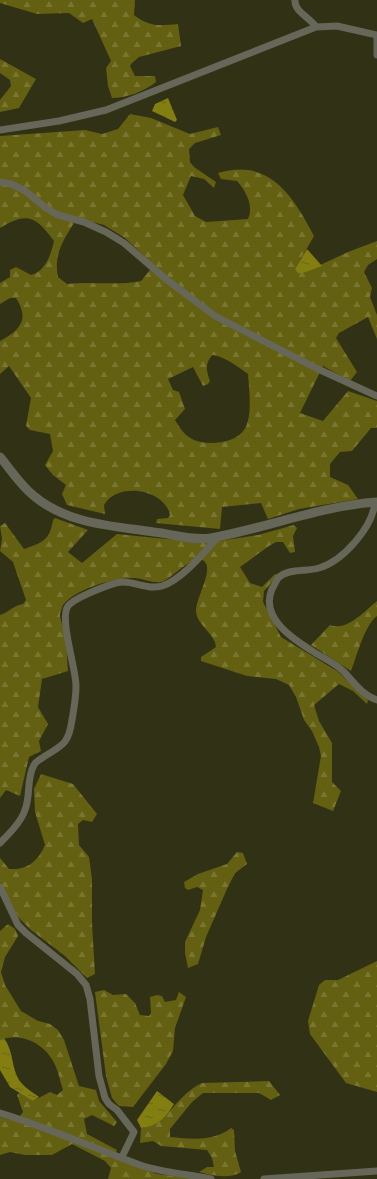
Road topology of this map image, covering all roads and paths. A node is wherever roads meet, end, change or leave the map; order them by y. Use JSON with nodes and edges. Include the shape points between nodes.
{"nodes":[{"id":1,"x":295,"y":0,"type":"edge"},
{"id":2,"x":316,"y":27,"type":"junction"},
{"id":3,"x":377,"y":35,"type":"edge"},
{"id":4,"x":377,"y":55,"type":"edge"},
{"id":5,"x":0,"y":130,"type":"edge"},
{"id":6,"x":0,"y":182,"type":"edge"},
{"id":7,"x":377,"y":396,"type":"edge"},
{"id":8,"x":0,"y":457,"type":"edge"},
{"id":9,"x":376,"y":502,"type":"edge"},
{"id":10,"x":219,"y":536,"type":"junction"},
{"id":11,"x":377,"y":700,"type":"edge"},
{"id":12,"x":0,"y":843,"type":"edge"},
{"id":13,"x":0,"y":887,"type":"edge"},
{"id":14,"x":0,"y":1113,"type":"edge"},
{"id":15,"x":122,"y":1157,"type":"junction"},
{"id":16,"x":377,"y":1172,"type":"edge"},
{"id":17,"x":211,"y":1179,"type":"edge"},
{"id":18,"x":264,"y":1179,"type":"edge"}],
"edges":[{"from":1,"to":2,"type":"street","via":[[299,12]]},
{"from":2,"to":3,"type":"street","via":[[337,26]]},
{"from":2,"to":5,"type":"street","via":[[106,110],[59,121]]},
{"from":3,"to":4,"type":"street"},
{"from":6,"to":7,"type":"street","via":[[24,190],[58,215],[84,222],[124,243],[215,316],[310,366]]},
{"from":8,"to":10,"type":"street","via":[[33,496],[70,517],[194,537]]},
{"from":9,"to":10,"type":"street","via":[[335,508]]},
{"from":9,"to":11,"type":"street","via":[[374,511],[354,543],[326,566],[291,572],[278,578],[268,605],[274,618],[288,634],[335,665],[364,693]]},
{"from":10,"to":12,"type":"street","via":[[188,568],[168,583],[156,586],[123,582],[113,584],[68,606],[65,614],[66,627],[76,686],[68,740],[34,765],[29,777],[26,809]]},
{"from":13,"to":15,"type":"street","via":[[18,925],[77,974],[88,991],[99,1076],[105,1098],[134,1132]]},
{"from":14,"to":15,"type":"street"},
{"from":15,"to":17,"type":"street","via":[[161,1171]]},
{"from":16,"to":18,"type":"street"}]}
